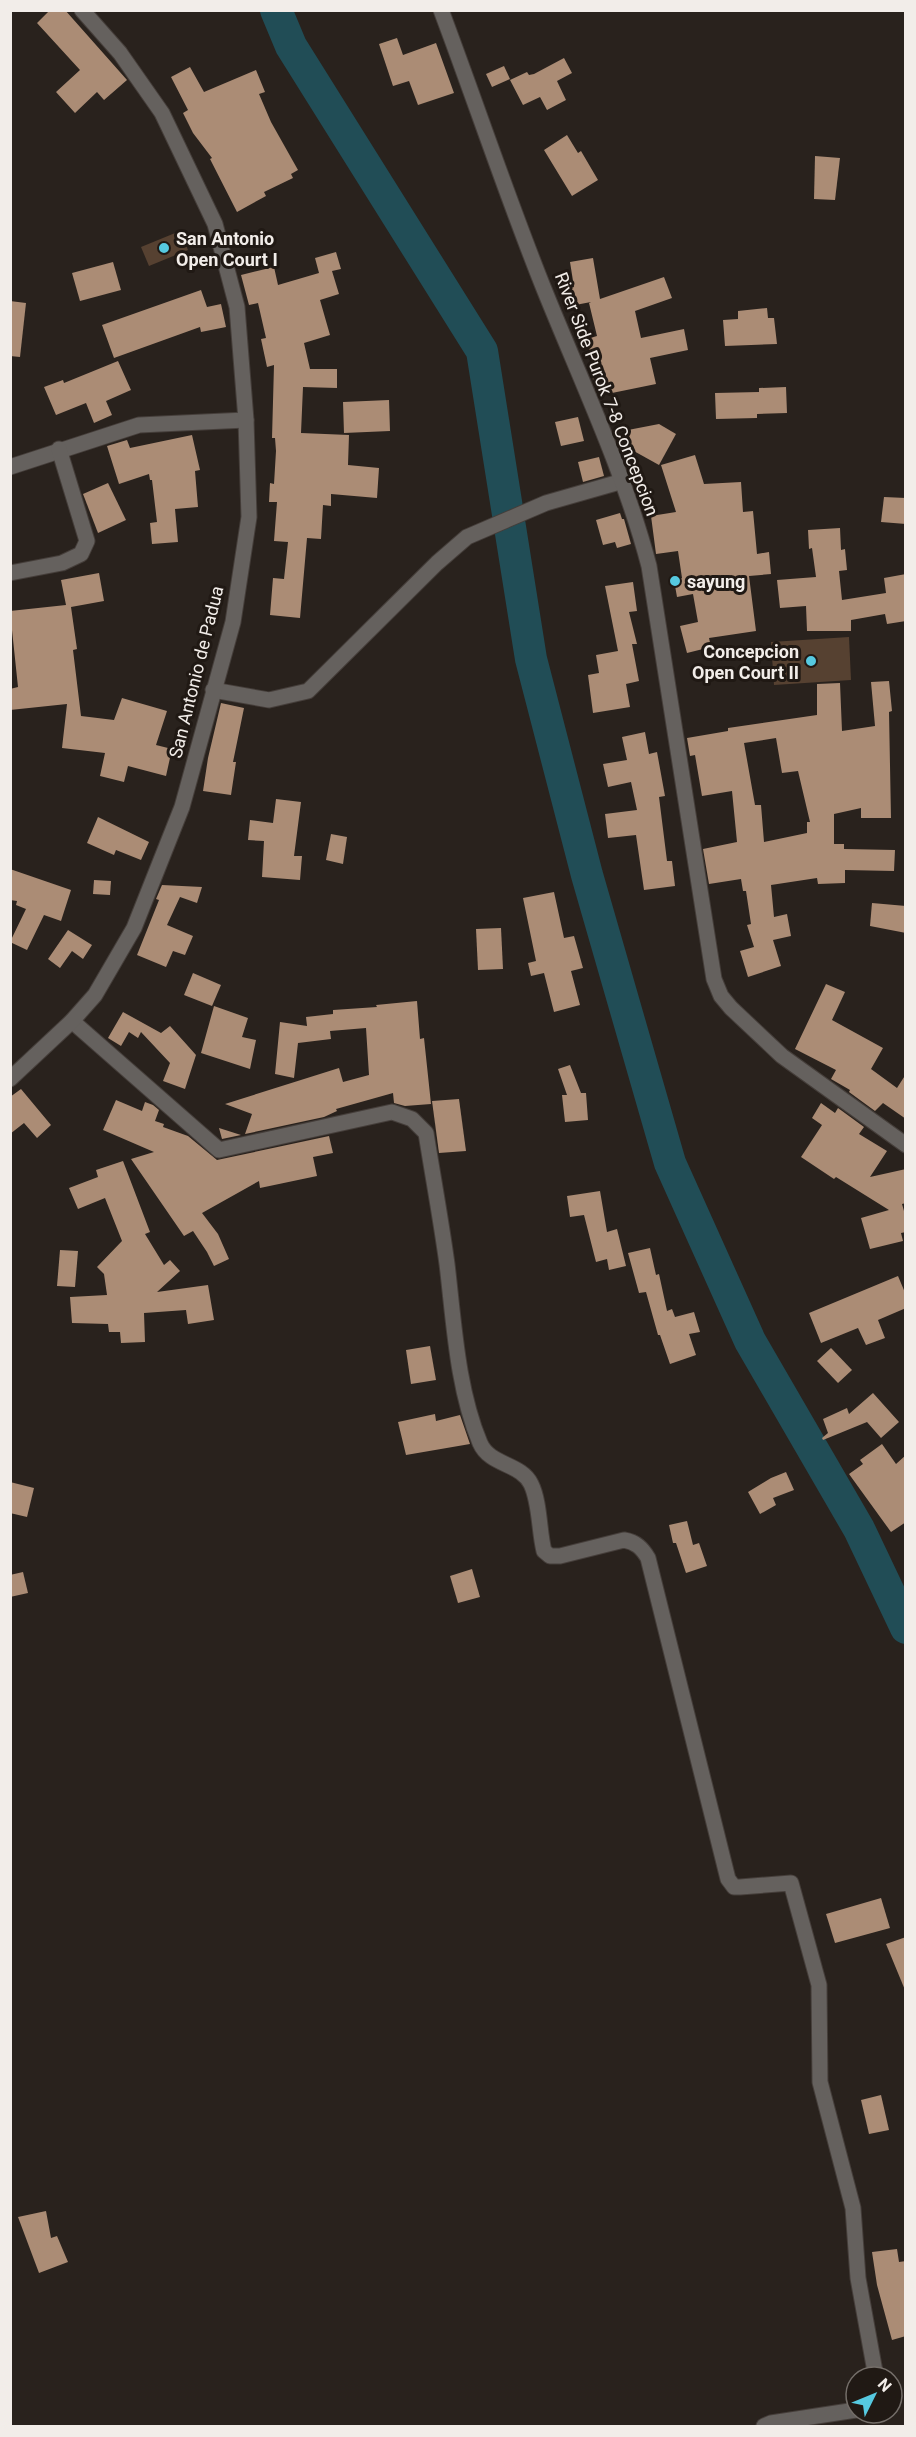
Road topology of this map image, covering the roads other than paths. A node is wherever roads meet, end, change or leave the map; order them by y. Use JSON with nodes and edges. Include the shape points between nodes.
{"nodes":[{"id":1,"x":82,"y":10,"type":"edge"},
{"id":2,"x":441,"y":10,"type":"edge"},
{"id":3,"x":246,"y":420,"type":"junction"},
{"id":4,"x":59,"y":449,"type":"junction"},
{"id":5,"x":10,"y":467,"type":"edge"},
{"id":6,"x":622,"y":480,"type":"junction"},
{"id":7,"x":10,"y":573,"type":"edge"},
{"id":8,"x":213,"y":690,"type":"junction"},
{"id":9,"x":72,"y":1021,"type":"junction"},
{"id":10,"x":10,"y":1078,"type":"edge"},
{"id":11,"x":906,"y":1145,"type":"edge"},
{"id":12,"x":874,"y":2365,"type":"edge"},
{"id":13,"x":844,"y":2412,"type":"edge"},
{"id":14,"x":764,"y":2427,"type":"edge"}],
"edges":[{"from":1,"to":3,"type":"street","name":"San Antonio de Padua","via":[[120,53],[162,113],[215,224],[237,307]]},
{"from":2,"to":6,"type":"street","name":"River Side Purok 7-8 Concepcion","via":[[543,287]]},
{"from":3,"to":4,"type":"street","via":[[139,425]]},
{"from":3,"to":8,"type":"street","name":"San Antonio de Padua","via":[[249,517],[233,622]]},
{"from":4,"to":5,"type":"street"},
{"from":4,"to":7,"type":"street","via":[[87,541],[81,554],[62,563]]},
{"from":6,"to":8,"type":"street","via":[[546,504],[467,537],[308,691],[269,700]]},
{"from":6,"to":11,"type":"street","name":"River Side Purok 7-8 Concepcion","via":[[649,566],[714,979],[721,996],[782,1056]]},
{"from":8,"to":9,"type":"street","name":"San Antonio de Padua","via":[[182,807],[134,928],[95,995]]},
{"from":9,"to":10,"type":"street","name":"San Antonio de Padua"},
{"from":9,"to":12,"type":"street","via":[[219,1150],[392,1112],[412,1119],[426,1134],[454,1330],[480,1444],[491,1458],[523,1474],[531,1484],[544,1551],[550,1556],[624,1540],[644,1551],[728,1879],[734,1887],[791,1883],[819,1985],[820,2082],[853,2208],[858,2278]]},
{"from":13,"to":14,"type":"street"}]}
